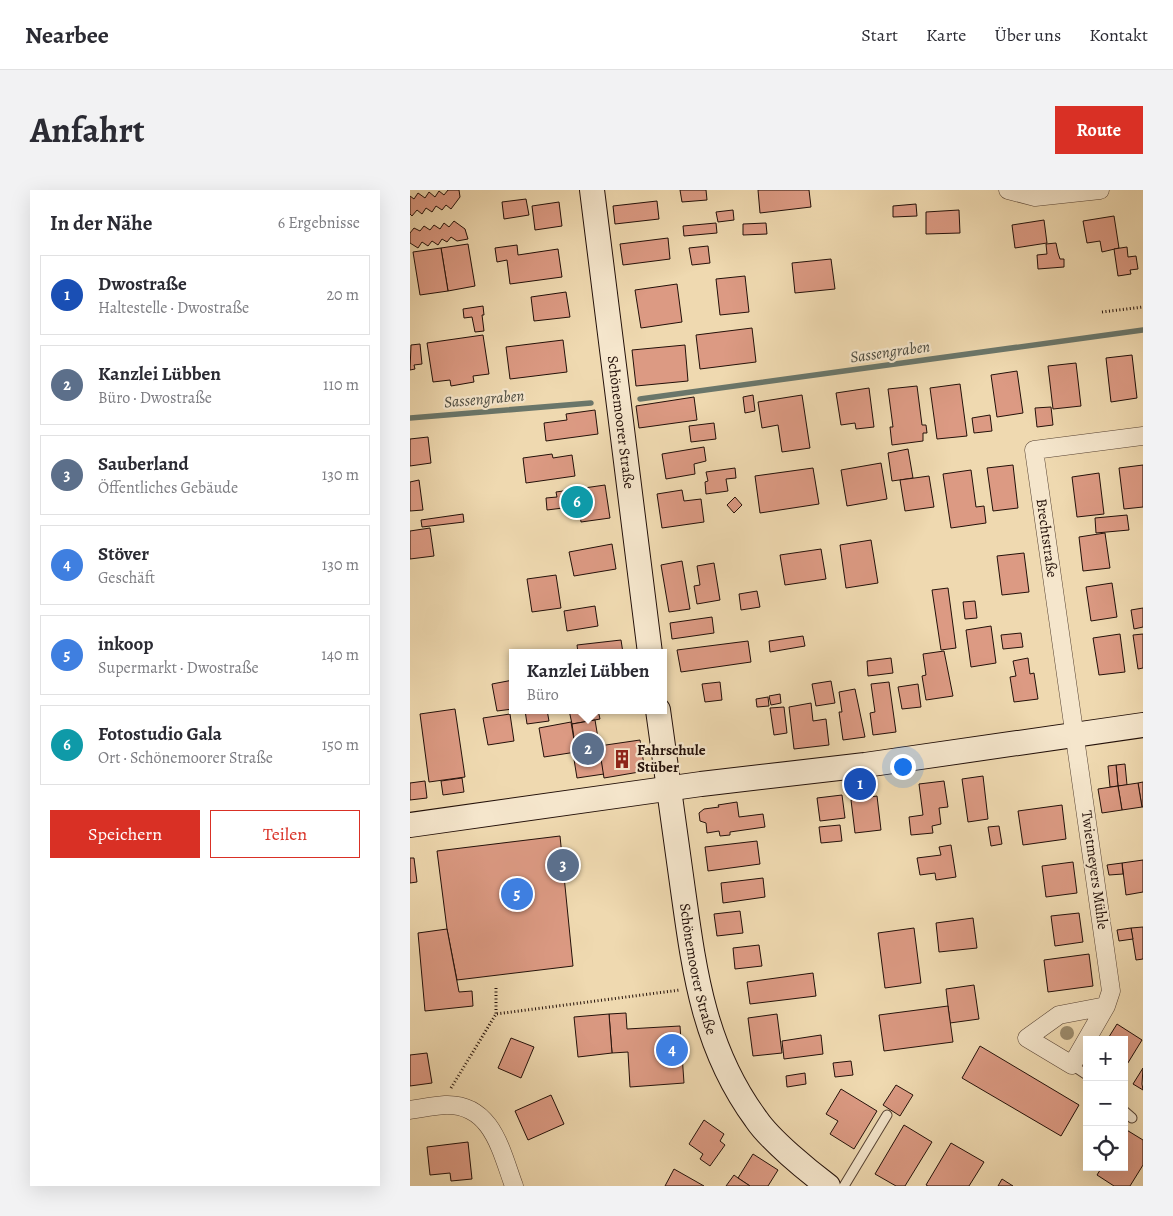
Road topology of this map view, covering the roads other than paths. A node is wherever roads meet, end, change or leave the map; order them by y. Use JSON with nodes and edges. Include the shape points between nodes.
{"nodes":[{"id":1,"x":592,"y":190,"type":"edge"},
{"id":2,"x":1008,"y":190,"type":"edge"},
{"id":3,"x":1100,"y":190,"type":"edge"},
{"id":4,"x":1143,"y":436,"type":"edge"},
{"id":5,"x":649,"y":649,"type":"edge"},
{"id":6,"x":659,"y":714,"type":"edge"},
{"id":7,"x":1143,"y":725,"type":"edge"},
{"id":8,"x":1076,"y":734,"type":"junction"},
{"id":9,"x":669,"y":788,"type":"junction"},
{"id":10,"x":410,"y":825,"type":"edge"},
{"id":11,"x":1106,"y":1006,"type":"junction"},
{"id":12,"x":1072,"y":1065,"type":"junction"},
{"id":13,"x":1083,"y":1072,"type":"edge"},
{"id":14,"x":410,"y":1110,"type":"edge"},
{"id":15,"x":887,"y":1115,"type":"dead end"},
{"id":16,"x":514,"y":1186,"type":"edge"},
{"id":17,"x":828,"y":1186,"type":"edge"},
{"id":18,"x":844,"y":1186,"type":"edge"}],
"edges":[{"from":1,"to":5,"type":"street","name":"Schönemoorer Straße"},
{"from":2,"to":3,"type":"street","via":[[1035,197]]},
{"from":4,"to":8,"type":"street","name":"Brechtstraße","via":[[1034,450]]},
{"from":6,"to":9,"type":"street","name":"Schönemoorer Straße"},
{"from":7,"to":8,"type":"street"},
{"from":8,"to":9,"type":"street"},
{"from":8,"to":11,"type":"street","name":"Twietmeyers Mühle","via":[[1111,991]]},
{"from":9,"to":10,"type":"street"},
{"from":9,"to":17,"type":"street","name":"Schönemoorer Straße","via":[[698,988],[706,1023],[720,1059],[756,1120]]},
{"from":11,"to":12,"type":"street","name":"Twietmeyers Mühle"},
{"from":11,"to":12,"type":"street","via":[[1059,1016],[1027,1038]]},
{"from":12,"to":13,"type":"lane"},
{"from":14,"to":16,"type":"street","via":[[440,1106],[472,1110],[491,1127]]},
{"from":15,"to":18,"type":"lane"}]}
